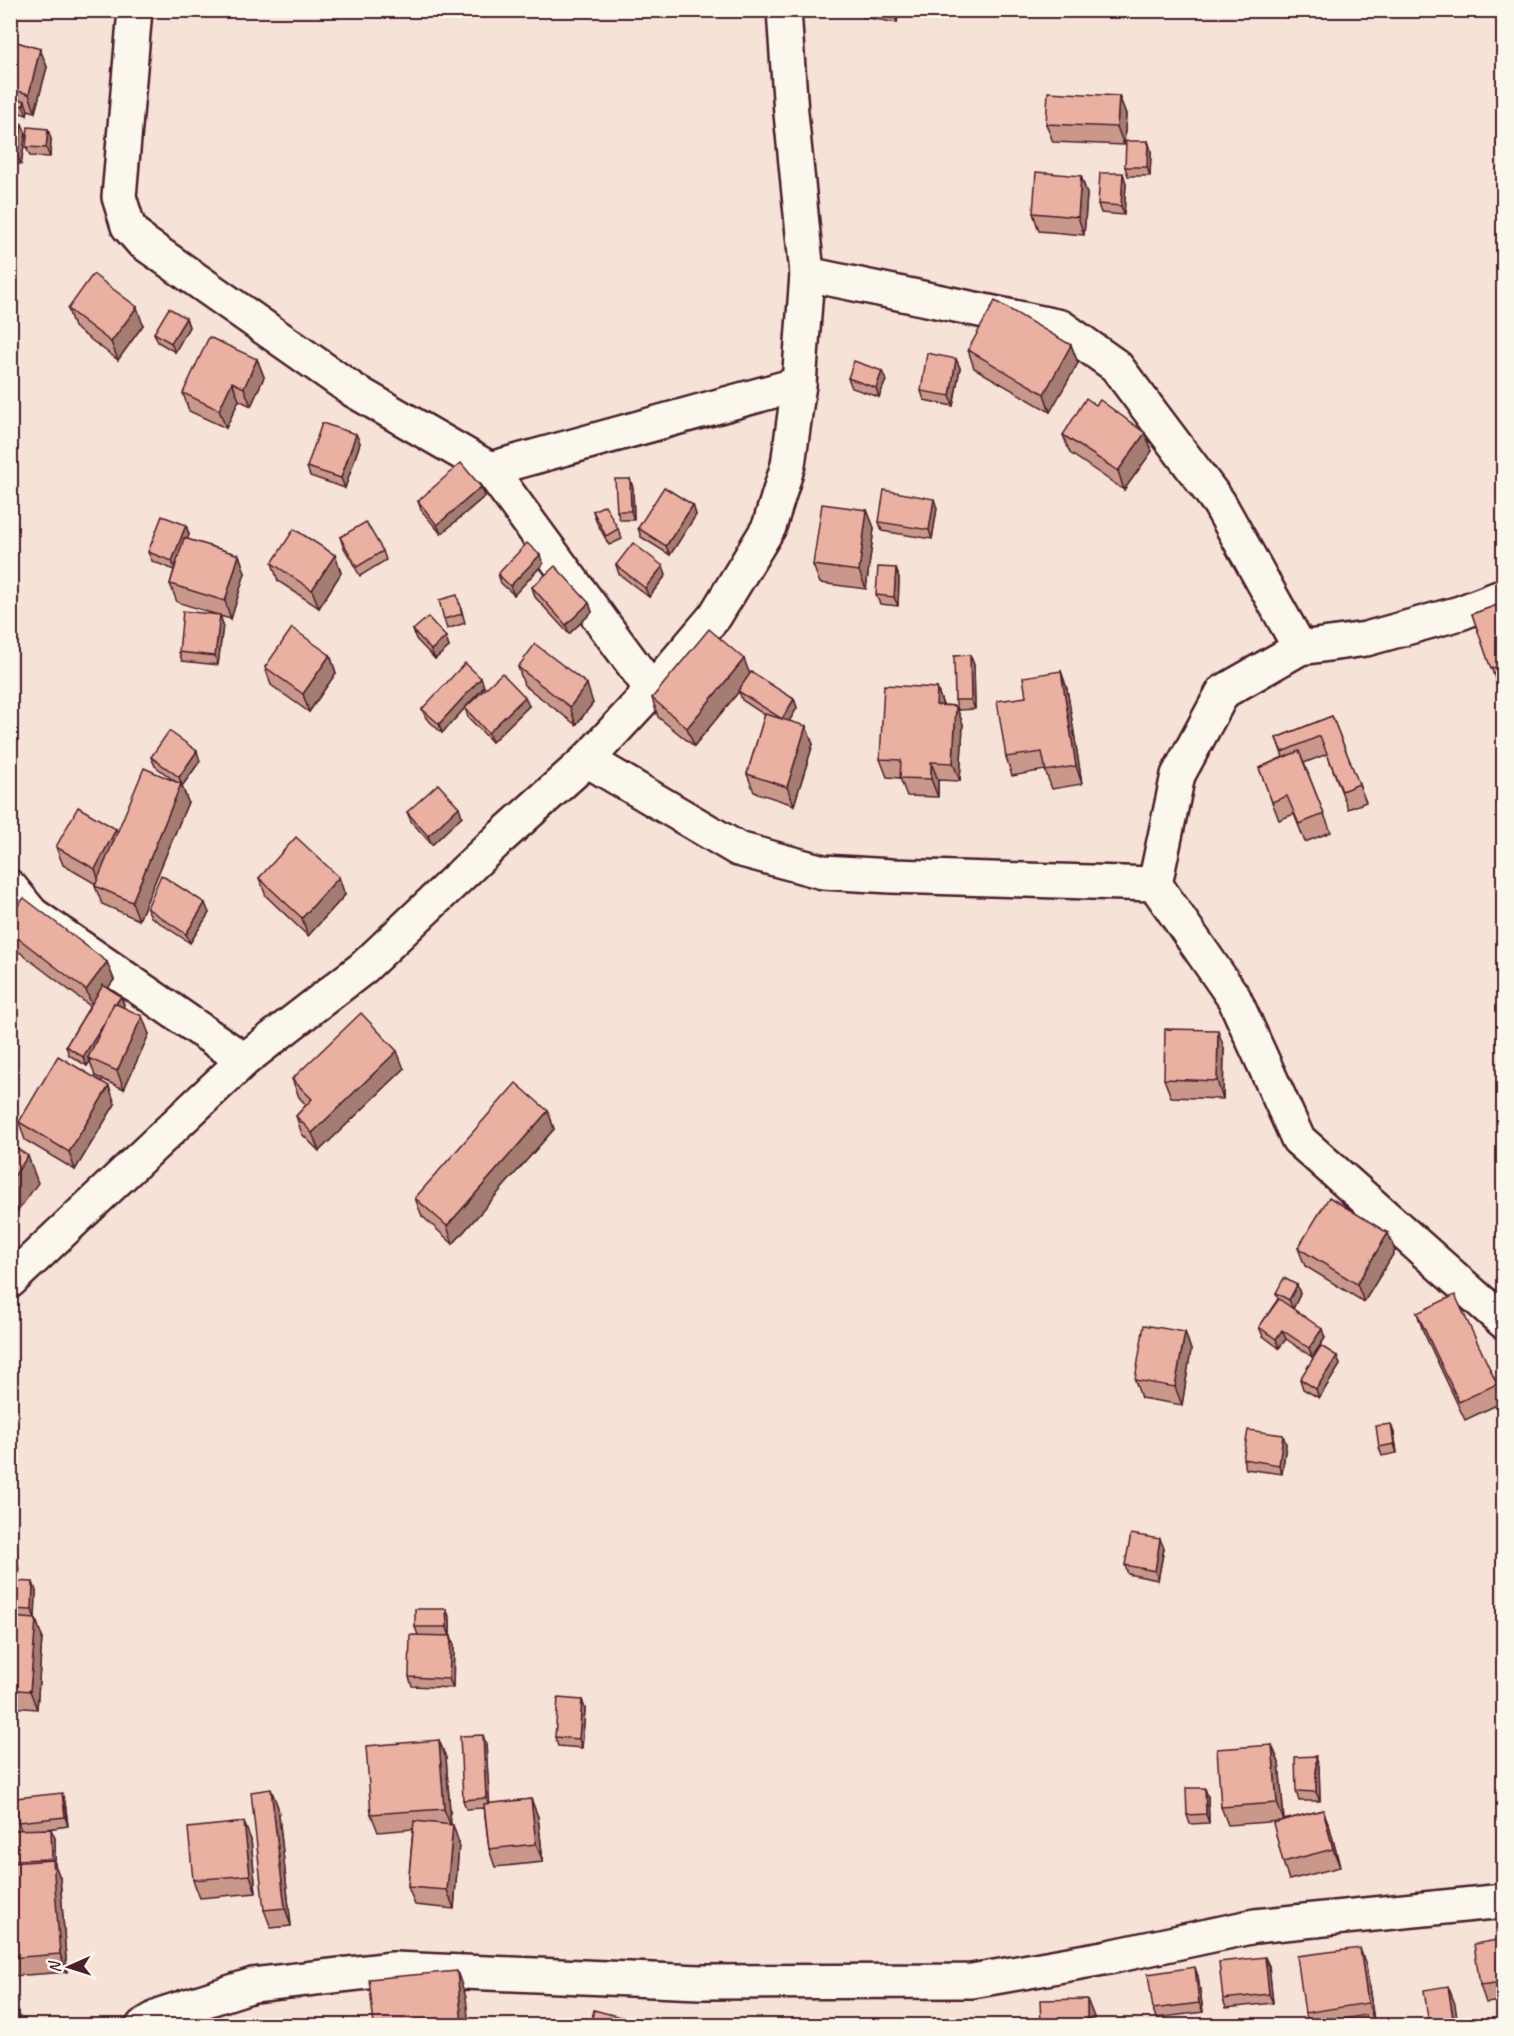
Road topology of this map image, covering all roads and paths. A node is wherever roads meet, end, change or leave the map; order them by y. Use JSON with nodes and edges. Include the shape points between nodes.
{"nodes":[{"id":1,"x":135,"y":10,"type":"edge"},
{"id":2,"x":784,"y":10,"type":"edge"},
{"id":3,"x":807,"y":274,"type":"junction"},
{"id":4,"x":799,"y":384,"type":"junction"},
{"id":5,"x":490,"y":469,"type":"junction"},
{"id":6,"x":1503,"y":596,"type":"edge"},
{"id":7,"x":1300,"y":648,"type":"junction"},
{"id":8,"x":652,"y":690,"type":"junction"},
{"id":9,"x":587,"y":760,"type":"junction"},
{"id":10,"x":1155,"y":884,"type":"junction"},
{"id":11,"x":10,"y":887,"type":"edge"},
{"id":12,"x":244,"y":1060,"type":"junction"},
{"id":13,"x":10,"y":1281,"type":"edge"},
{"id":14,"x":1503,"y":1322,"type":"edge"},
{"id":15,"x":1503,"y":1901,"type":"edge"},
{"id":16,"x":10,"y":1994,"type":"edge"},
{"id":17,"x":32,"y":2025,"type":"edge"},
{"id":18,"x":142,"y":2025,"type":"edge"}],
"edges":[{"from":1,"to":5,"type":"street","via":[[119,197],[128,226],[141,241],[353,390]]},
{"from":2,"to":3,"type":"street"},
{"from":3,"to":4,"type":"street"},
{"from":3,"to":7,"type":"street","via":[[1061,327],[1116,366],[1219,503]]},
{"from":4,"to":5,"type":"street"},
{"from":4,"to":8,"type":"street","via":[[788,465],[769,527],[715,616]]},
{"from":5,"to":8,"type":"street"},
{"from":6,"to":7,"type":"street","via":[[1460,613],[1366,639]]},
{"from":7,"to":10,"type":"street","via":[[1223,692],[1178,775]]},
{"from":8,"to":9,"type":"street"},
{"from":9,"to":10,"type":"street","via":[[738,849],[823,872]]},
{"from":9,"to":12,"type":"street","via":[[363,968]]},
{"from":10,"to":14,"type":"street","via":[[1234,998],[1298,1139]]},
{"from":11,"to":12,"type":"street","via":[[32,914]]},
{"from":12,"to":13,"type":"street"},
{"from":15,"to":18,"type":"street","via":[[1254,1926],[972,1981],[700,1982],[393,1968],[253,1984],[163,2014]]},
{"from":16,"to":17,"type":"path","via":[[20,2017]]}]}
